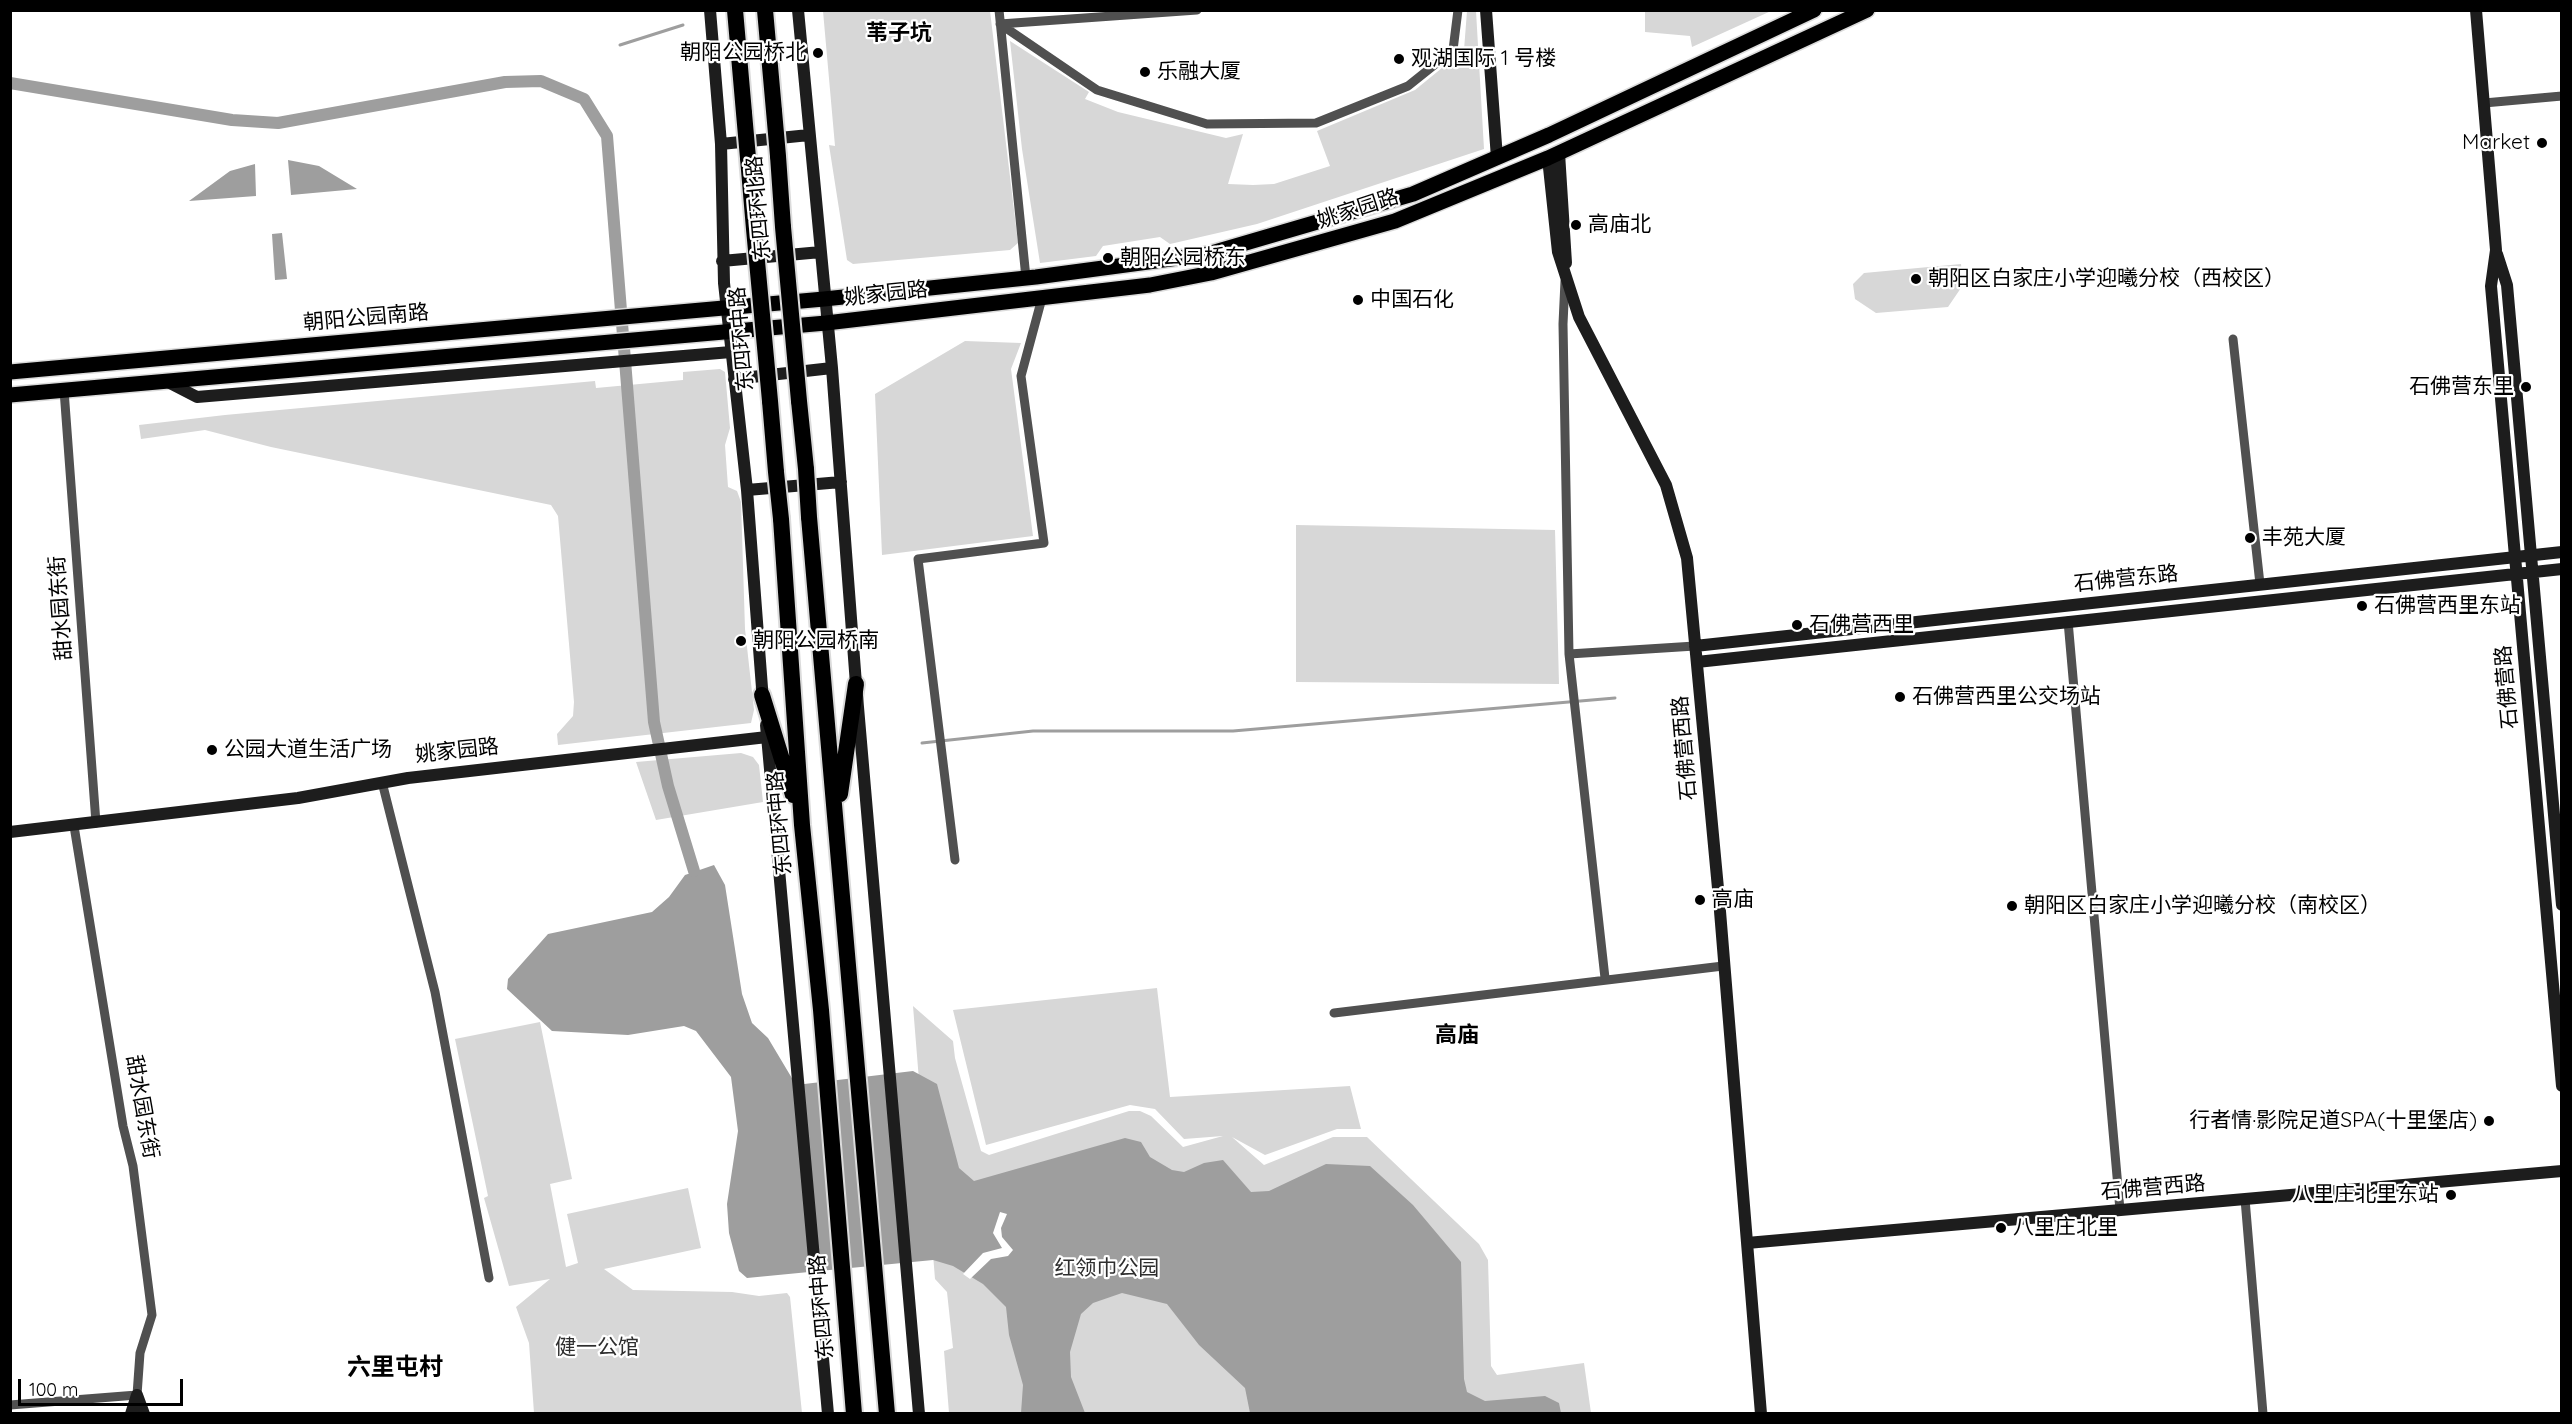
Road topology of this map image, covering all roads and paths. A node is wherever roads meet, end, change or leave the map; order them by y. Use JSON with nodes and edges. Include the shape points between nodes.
{"nodes":[{"id":1,"x":710,"y":10,"type":"edge"},
{"id":2,"x":735,"y":10,"type":"edge"},
{"id":3,"x":765,"y":10,"type":"edge"},
{"id":4,"x":798,"y":10,"type":"edge"},
{"id":5,"x":999,"y":10,"type":"edge"},
{"id":6,"x":1197,"y":10,"type":"edge"},
{"id":7,"x":1458,"y":10,"type":"edge"},
{"id":8,"x":1486,"y":10,"type":"edge"},
{"id":9,"x":1814,"y":10,"type":"edge"},
{"id":10,"x":1867,"y":10,"type":"edge"},
{"id":11,"x":2476,"y":10,"type":"edge"},
{"id":12,"x":1000,"y":24,"type":"junction"},
{"id":13,"x":2562,"y":96,"type":"edge"},
{"id":14,"x":2484,"y":103,"type":"junction"},
{"id":15,"x":809,"y":135,"type":"junction"},
{"id":16,"x":721,"y":144,"type":"junction"},
{"id":17,"x":1554,"y":156,"type":"junction"},
{"id":18,"x":1497,"y":158,"type":"junction"},
{"id":19,"x":754,"y":229,"type":"joint"},
{"id":20,"x":2496,"y":250,"type":"junction"},
{"id":21,"x":821,"y":252,"type":"junction"},
{"id":22,"x":722,"y":261,"type":"junction"},
{"id":23,"x":1565,"y":276,"type":"junction"},
{"id":24,"x":1026,"y":278,"type":"junction"},
{"id":25,"x":1042,"y":298,"type":"junction"},
{"id":26,"x":824,"y":299,"type":"junction"},
{"id":27,"x":726,"y":308,"type":"junction"},
{"id":28,"x":826,"y":322,"type":"junction"},
{"id":29,"x":728,"y":332,"type":"junction"},
{"id":30,"x":2233,"y":339,"type":"dead end"},
{"id":31,"x":730,"y":352,"type":"junction"},
{"id":32,"x":832,"y":368,"type":"junction"},
{"id":33,"x":10,"y":372,"type":"edge"},
{"id":34,"x":734,"y":379,"type":"junction"},
{"id":35,"x":165,"y":381,"type":"junction"},
{"id":36,"x":64,"y":390,"type":"junction"},
{"id":37,"x":10,"y":395,"type":"edge"},
{"id":38,"x":841,"y":482,"type":"junction"},
{"id":39,"x":747,"y":490,"type":"junction"},
{"id":40,"x":2562,"y":552,"type":"edge"},
{"id":41,"x":2532,"y":554,"type":"junction"},
{"id":42,"x":2515,"y":556,"type":"junction"},
{"id":43,"x":2562,"y":569,"type":"edge"},
{"id":44,"x":2533,"y":571,"type":"junction"},
{"id":45,"x":2517,"y":573,"type":"junction"},
{"id":46,"x":2260,"y":584,"type":"junction"},
{"id":47,"x":2068,"y":621,"type":"junction"},
{"id":48,"x":1695,"y":646,"type":"junction"},
{"id":49,"x":1569,"y":654,"type":"junction"},
{"id":50,"x":1697,"y":662,"type":"junction"},
{"id":51,"x":856,"y":684,"type":"junction"},
{"id":52,"x":762,"y":695,"type":"junction"},
{"id":53,"x":767,"y":737,"type":"junction"},
{"id":54,"x":382,"y":782,"type":"junction"},
{"id":55,"x":836,"y":821,"type":"junction"},
{"id":56,"x":96,"y":823,"type":"junction"},
{"id":57,"x":802,"y":825,"type":"junction"},
{"id":58,"x":74,"y":826,"type":"junction"},
{"id":59,"x":10,"y":832,"type":"edge"},
{"id":60,"x":955,"y":860,"type":"dead end"},
{"id":61,"x":2562,"y":905,"type":"edge"},
{"id":62,"x":1724,"y":966,"type":"junction"},
{"id":63,"x":1605,"y":978,"type":"junction"},
{"id":64,"x":1334,"y":1013,"type":"dead end"},
{"id":65,"x":2562,"y":1086,"type":"edge"},
{"id":66,"x":2562,"y":1171,"type":"edge"},
{"id":67,"x":2246,"y":1199,"type":"junction"},
{"id":68,"x":2120,"y":1210,"type":"junction"},
{"id":69,"x":1747,"y":1243,"type":"junction"},
{"id":70,"x":489,"y":1278,"type":"dead end"},
{"id":71,"x":137,"y":1395,"type":"junction"},
{"id":72,"x":10,"y":1404,"type":"edge"},
{"id":73,"x":131,"y":1413,"type":"edge"},
{"id":74,"x":144,"y":1413,"type":"edge"},
{"id":75,"x":828,"y":1413,"type":"edge"},
{"id":76,"x":854,"y":1413,"type":"edge"},
{"id":77,"x":887,"y":1413,"type":"edge"},
{"id":78,"x":919,"y":1413,"type":"edge"},
{"id":79,"x":1761,"y":1413,"type":"edge"},
{"id":80,"x":2263,"y":1413,"type":"edge"}],
"edges":[{"from":1,"to":16,"type":"street","name":"东四环北路"},
{"from":2,"to":19,"type":"highway","name":"东四环北路","bridge":true},
{"from":3,"to":55,"type":"highway","name":"东四环北路","bridge":true},
{"from":4,"to":15,"type":"street"},
{"from":5,"to":12,"type":"street"},
{"from":6,"to":12,"type":"street"},
{"from":7,"to":12,"type":"street","via":[[1453,50],[1408,86],[1316,123],[1207,124],[1097,90]]},
{"from":8,"to":18,"type":"street"},
{"from":9,"to":18,"type":"main road","name":"姚家园路"},
{"from":10,"to":17,"type":"main road","name":"姚家园路"},
{"from":11,"to":14,"type":"street","name":"石佛营路"},
{"from":12,"to":24,"type":"street"},
{"from":13,"to":14,"type":"street"},
{"from":14,"to":20,"type":"street","name":"石佛营路"},
{"from":15,"to":16,"type":"street"},
{"from":15,"to":21,"type":"street"},
{"from":16,"to":22,"type":"street","name":"东四环北路"},
{"from":17,"to":23,"type":"street","name":"石佛营西路","via":[[1558,252]]},
{"from":17,"to":25,"type":"main road","name":"姚家园路","via":[[1395,221],[1292,251],[1150,285]]},
{"from":18,"to":24,"type":"main road","name":"姚家园路","via":[[1413,194],[1208,254]]},
{"from":19,"to":57,"type":"highway","name":"东四环中路","bridge":true,"via":[[781,519]]},
{"from":20,"to":41,"type":"street","name":"石佛营路","via":[[2507,285]]},
{"from":20,"to":42,"type":"street","name":"石佛营路","via":[[2491,286]]},
{"from":21,"to":22,"type":"street"},
{"from":21,"to":26,"type":"street"},
{"from":22,"to":27,"type":"street","name":"东四环北路"},
{"from":23,"to":48,"type":"street","name":"石佛营西路","via":[[1579,317],[1666,485],[1687,558]]},
{"from":23,"to":49,"type":"street"},
{"from":24,"to":26,"type":"main road","name":"姚家园路"},
{"from":25,"to":28,"type":"main road","name":"姚家园路"},
{"from":25,"to":60,"type":"street","via":[[1021,376],[1044,543],[918,559]]},
{"from":26,"to":27,"type":"main road","name":"姚家园路"},
{"from":26,"to":28,"type":"street"},
{"from":27,"to":29,"type":"street","name":"东四环北路"},
{"from":27,"to":33,"type":"main road","name":"朝阳公园南路"},
{"from":28,"to":29,"type":"main road","name":"姚家园路"},
{"from":28,"to":32,"type":"street"},
{"from":29,"to":31,"type":"street","name":"东四环中路"},
{"from":29,"to":35,"type":"main road"},
{"from":30,"to":46,"type":"street"},
{"from":31,"to":34,"type":"street","name":"东四环中路"},
{"from":31,"to":35,"type":"street","via":[[197,398]]},
{"from":32,"to":34,"type":"street"},
{"from":32,"to":38,"type":"street"},
{"from":34,"to":39,"type":"street","name":"东四环中路"},
{"from":35,"to":36,"type":"main road"},
{"from":36,"to":37,"type":"main road"},
{"from":36,"to":56,"type":"street","name":"甜水园东街"},
{"from":38,"to":39,"type":"street"},
{"from":38,"to":51,"type":"street"},
{"from":39,"to":52,"type":"street","name":"东四环中路"},
{"from":40,"to":41,"type":"street","name":"石佛营东路"},
{"from":41,"to":42,"type":"street","name":"石佛营东路"},
{"from":41,"to":44,"type":"street","name":"石佛营路"},
{"from":42,"to":45,"type":"street","name":"石佛营路"},
{"from":42,"to":46,"type":"street","name":"石佛营东路"},
{"from":43,"to":44,"type":"street","name":"石佛营东路"},
{"from":44,"to":45,"type":"street","name":"石佛营东路"},
{"from":44,"to":61,"type":"street","name":"石佛营路"},
{"from":45,"to":47,"type":"street","name":"石佛营东路"},
{"from":45,"to":65,"type":"street","name":"石佛营路"},
{"from":46,"to":48,"type":"street","name":"石佛营东路"},
{"from":47,"to":50,"type":"street","name":"石佛营东路"},
{"from":47,"to":68,"type":"street"},
{"from":48,"to":49,"type":"street"},
{"from":48,"to":50,"type":"street","name":"石佛营西路"},
{"from":49,"to":63,"type":"street"},
{"from":50,"to":62,"type":"street","name":"石佛营西路"},
{"from":51,"to":55,"type":"highway"},
{"from":51,"to":78,"type":"street"},
{"from":52,"to":53,"type":"street","name":"东四环中路"},
{"from":52,"to":57,"type":"highway"},
{"from":53,"to":54,"type":"street","name":"姚家园路"},
{"from":53,"to":75,"type":"street","name":"东四环中路"},
{"from":54,"to":56,"type":"street","name":"姚家园路","via":[[298,798]]},
{"from":54,"to":70,"type":"street","via":[[435,992]]},
{"from":55,"to":77,"type":"highway"},
{"from":56,"to":58,"type":"street","name":"姚家园路"},
{"from":57,"to":76,"type":"highway","name":"东四环中路"},
{"from":58,"to":59,"type":"street","name":"姚家园路"},
{"from":58,"to":71,"type":"street","name":"甜水园东街","via":[[123,1126],[133,1166],[152,1315],[140,1353]]},
{"from":62,"to":63,"type":"street"},
{"from":62,"to":69,"type":"street","name":"石佛营西路"},
{"from":63,"to":64,"type":"street"},
{"from":66,"to":67,"type":"street","name":"石佛营西路"},
{"from":67,"to":68,"type":"street","name":"石佛营西路"},
{"from":67,"to":80,"type":"street"},
{"from":68,"to":69,"type":"street","name":"石佛营西路"},
{"from":69,"to":79,"type":"street","name":"石佛营西路"},
{"from":71,"to":72,"type":"street"},
{"from":71,"to":73,"type":"street","name":"甜水园东街"},
{"from":71,"to":74,"type":"street","name":"甜水园东街"}]}
